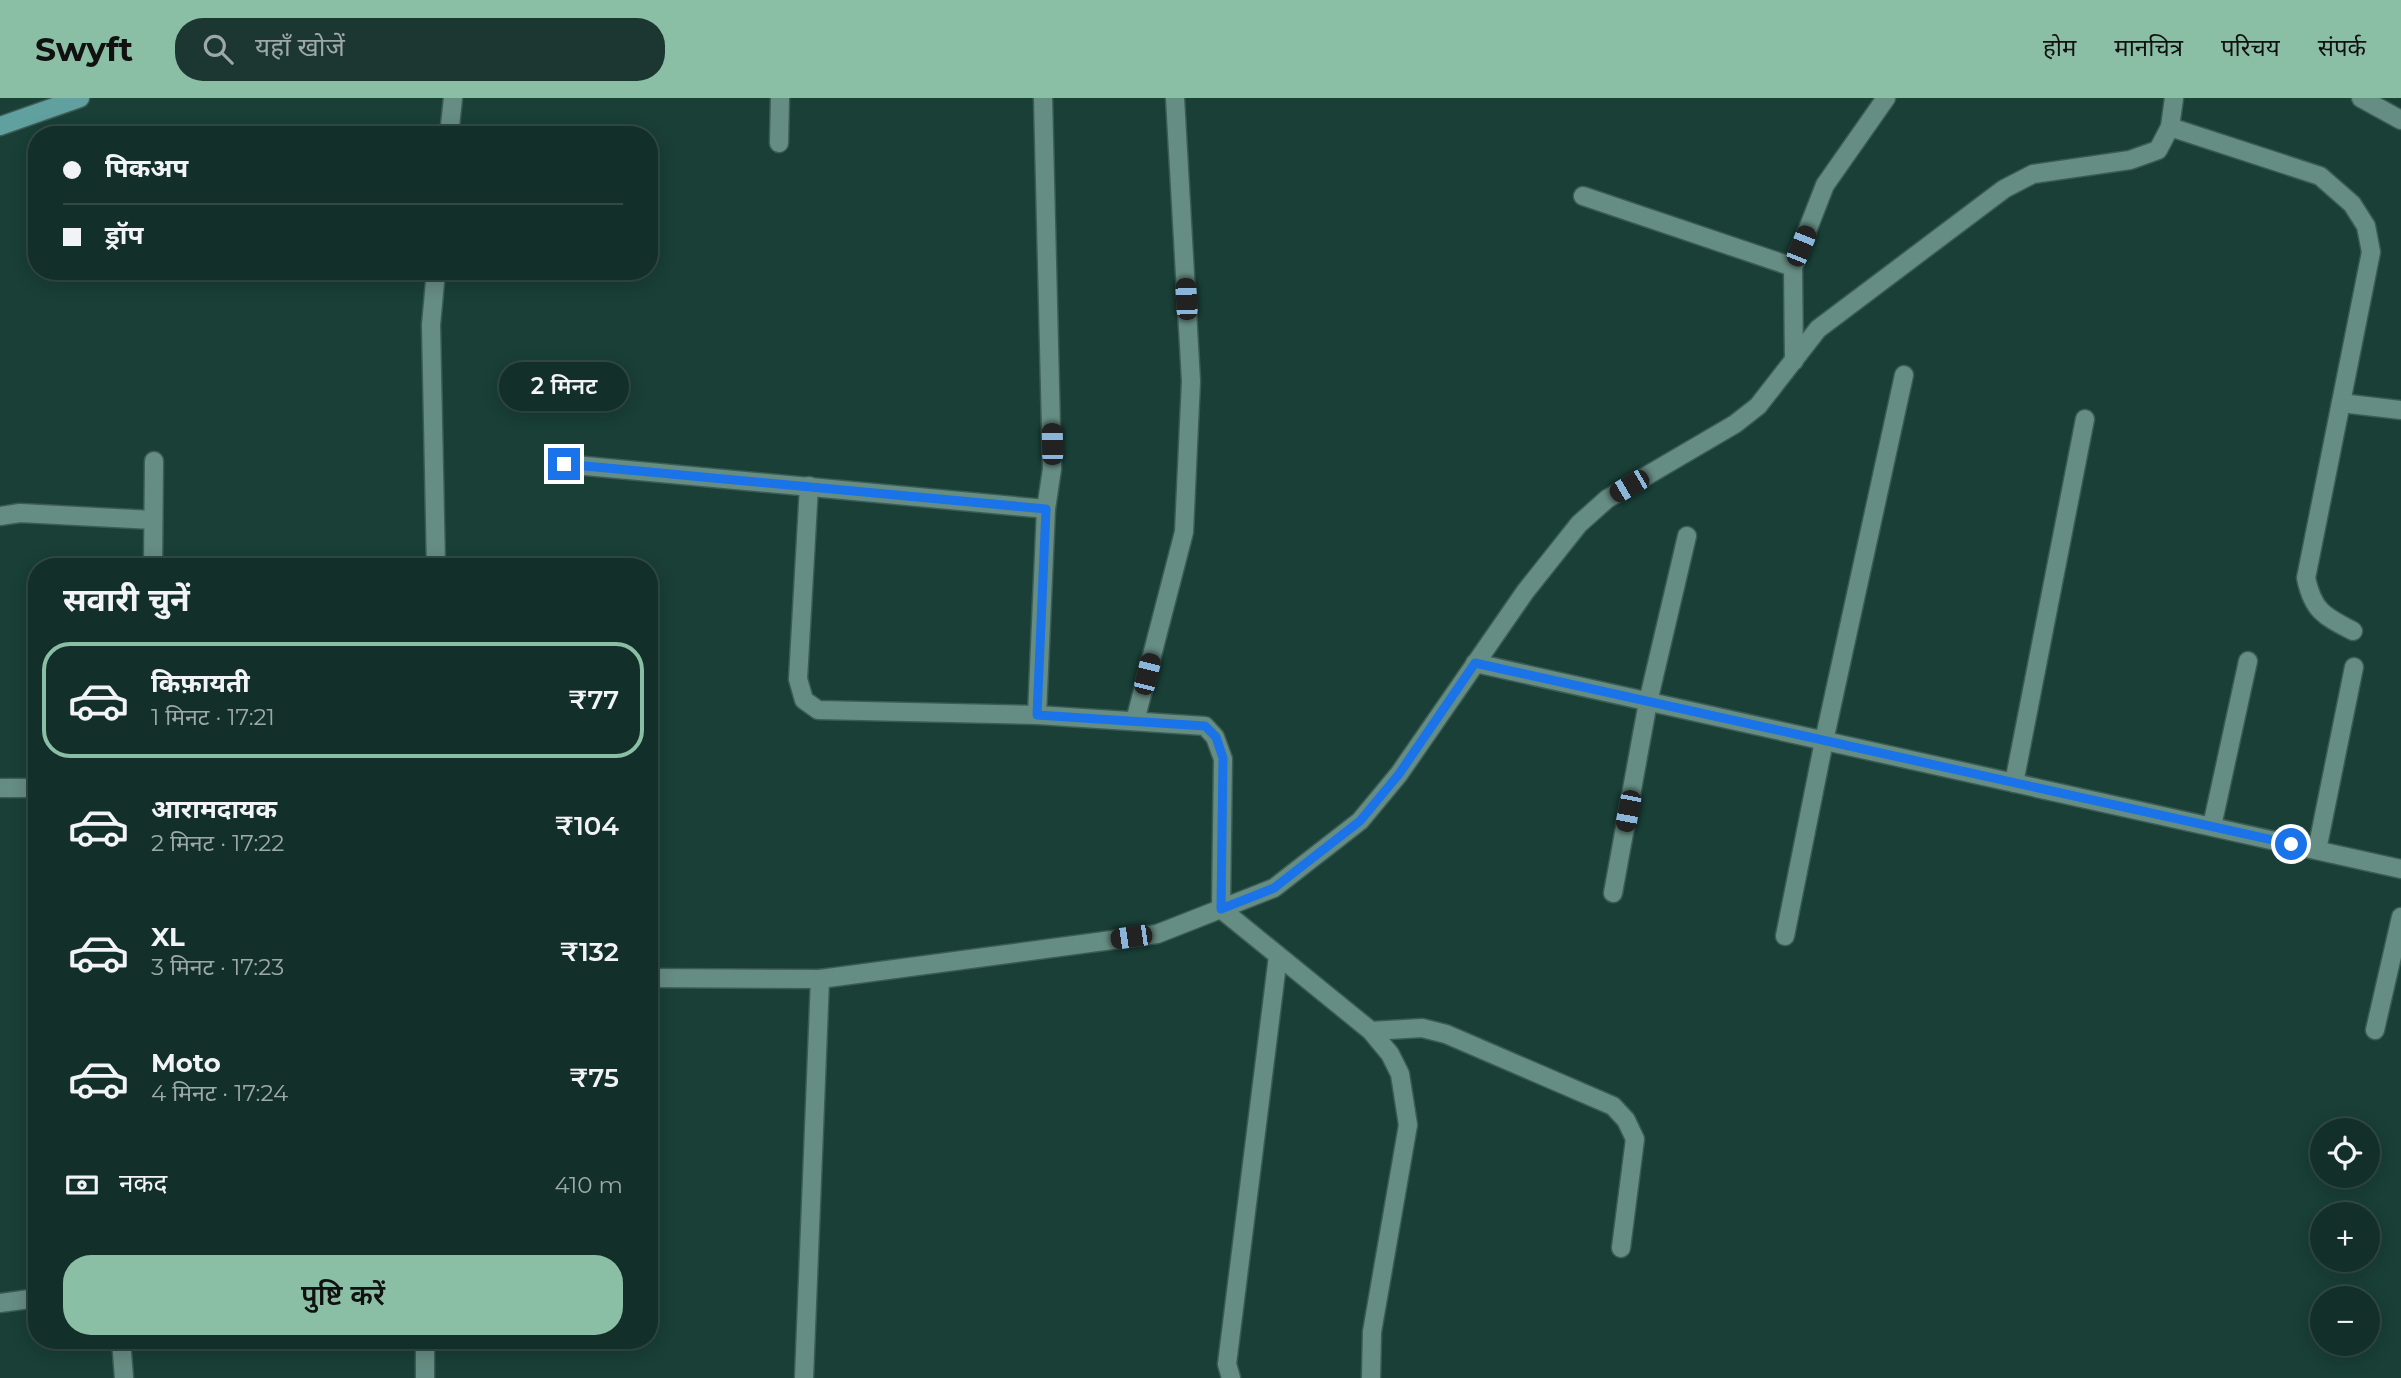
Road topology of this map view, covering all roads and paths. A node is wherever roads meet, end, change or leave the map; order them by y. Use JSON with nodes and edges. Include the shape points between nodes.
{"nodes":[{"id":1,"x":80,"y":98,"type":"edge"},
{"id":2,"x":453,"y":98,"type":"edge"},
{"id":3,"x":780,"y":98,"type":"edge"},
{"id":4,"x":1042,"y":98,"type":"edge"},
{"id":5,"x":1175,"y":98,"type":"edge"},
{"id":6,"x":1886,"y":98,"type":"edge"},
{"id":7,"x":2174,"y":98,"type":"edge"},
{"id":8,"x":2361,"y":98,"type":"edge"},
{"id":9,"x":2401,"y":120,"type":"edge"},
{"id":10,"x":0,"y":126,"type":"edge"},
{"id":11,"x":450,"y":126,"type":"edge"},
{"id":12,"x":2170,"y":127,"type":"junction"},
{"id":13,"x":779,"y":143,"type":"dead end"},
{"id":14,"x":1583,"y":196,"type":"dead end"},
{"id":15,"x":1793,"y":267,"type":"junction"},
{"id":16,"x":435,"y":280,"type":"edge"},
{"id":17,"x":1794,"y":361,"type":"junction"},
{"id":18,"x":1904,"y":374,"type":"dead end"},
{"id":19,"x":2341,"y":403,"type":"junction"},
{"id":20,"x":2401,"y":410,"type":"edge"},
{"id":21,"x":2085,"y":419,"type":"dead end"},
{"id":22,"x":154,"y":461,"type":"dead end"},
{"id":23,"x":564,"y":464,"type":"dead end"},
{"id":24,"x":809,"y":486,"type":"junction"},
{"id":25,"x":1046,"y":509,"type":"junction"},
{"id":26,"x":0,"y":516,"type":"edge"},
{"id":27,"x":153,"y":520,"type":"junction"},
{"id":28,"x":1688,"y":536,"type":"dead end"},
{"id":29,"x":153,"y":558,"type":"edge"},
{"id":30,"x":436,"y":558,"type":"edge"},
{"id":31,"x":2353,"y":631,"type":"dead end"},
{"id":32,"x":2248,"y":661,"type":"dead end"},
{"id":33,"x":1475,"y":663,"type":"junction"},
{"id":34,"x":2354,"y":667,"type":"dead end"},
{"id":35,"x":1648,"y":702,"type":"junction"},
{"id":36,"x":1037,"y":715,"type":"junction"},
{"id":37,"x":1135,"y":721,"type":"junction"},
{"id":38,"x":1824,"y":741,"type":"junction"},
{"id":39,"x":2014,"y":783,"type":"junction"},
{"id":40,"x":0,"y":788,"type":"edge"},
{"id":41,"x":28,"y":788,"type":"edge"},
{"id":42,"x":2212,"y":826,"type":"junction"},
{"id":43,"x":2317,"y":850,"type":"junction"},
{"id":44,"x":2401,"y":869,"type":"edge"},
{"id":45,"x":1613,"y":893,"type":"dead end"},
{"id":46,"x":1221,"y":909,"type":"junction"},
{"id":47,"x":2401,"y":917,"type":"edge"},
{"id":48,"x":1785,"y":936,"type":"dead end"},
{"id":49,"x":1278,"y":956,"type":"junction"},
{"id":50,"x":658,"y":978,"type":"edge"},
{"id":51,"x":820,"y":979,"type":"junction"},
{"id":52,"x":2375,"y":1030,"type":"dead end"},
{"id":53,"x":1371,"y":1031,"type":"junction"},
{"id":54,"x":1621,"y":1248,"type":"dead end"},
{"id":55,"x":28,"y":1299,"type":"edge"},
{"id":56,"x":0,"y":1303,"type":"edge"},
{"id":57,"x":122,"y":1349,"type":"edge"},
{"id":58,"x":425,"y":1349,"type":"edge"},
{"id":59,"x":124,"y":1378,"type":"edge"},
{"id":60,"x":425,"y":1378,"type":"edge"},
{"id":61,"x":804,"y":1378,"type":"edge"},
{"id":62,"x":1231,"y":1378,"type":"edge"},
{"id":63,"x":1371,"y":1378,"type":"edge"}],
"edges":[{"from":1,"to":10,"type":"main road"},
{"from":2,"to":11,"type":"street"},
{"from":3,"to":13,"type":"street"},
{"from":4,"to":25,"type":"street","via":[[1052,469]]},
{"from":5,"to":37,"type":"street","via":[[1191,381],[1184,532]]},
{"from":6,"to":15,"type":"street","via":[[1825,185]]},
{"from":7,"to":12,"type":"street"},
{"from":8,"to":9,"type":"street"},
{"from":12,"to":17,"type":"street","via":[[2158,150],[2130,160],[2033,174],[2004,189],[1818,329]]},
{"from":12,"to":19,"type":"street","via":[[2320,176],[2352,204],[2366,226],[2371,252]]},
{"from":14,"to":15,"type":"street"},
{"from":15,"to":17,"type":"street"},
{"from":16,"to":30,"type":"street","via":[[431,325]]},
{"from":17,"to":33,"type":"street","via":[[1758,406],[1735,424],[1607,499],[1579,524]]},
{"from":18,"to":38,"type":"street"},
{"from":19,"to":20,"type":"street"},
{"from":19,"to":31,"type":"street","via":[[2306,578],[2316,608]]},
{"from":21,"to":39,"type":"street"},
{"from":22,"to":27,"type":"street"},
{"from":23,"to":24,"type":"street"},
{"from":24,"to":25,"type":"street"},
{"from":24,"to":36,"type":"street","via":[[798,679],[804,700],[818,710]]},
{"from":25,"to":36,"type":"street"},
{"from":26,"to":27,"type":"street","via":[[20,513]]},
{"from":27,"to":29,"type":"street"},
{"from":28,"to":35,"type":"street"},
{"from":32,"to":42,"type":"street"},
{"from":33,"to":35,"type":"street"},
{"from":33,"to":46,"type":"street","via":[[1399,774],[1360,821],[1274,888]]},
{"from":34,"to":43,"type":"street"},
{"from":35,"to":38,"type":"street"},
{"from":35,"to":45,"type":"street"},
{"from":36,"to":37,"type":"street"},
{"from":37,"to":46,"type":"street","via":[[1205,726],[1216,737],[1223,758]]},
{"from":38,"to":39,"type":"street"},
{"from":38,"to":48,"type":"street"},
{"from":39,"to":42,"type":"street"},
{"from":40,"to":41,"type":"street"},
{"from":42,"to":43,"type":"street"},
{"from":43,"to":44,"type":"street"},
{"from":46,"to":49,"type":"street"},
{"from":46,"to":51,"type":"street","via":[[1157,934]]},
{"from":47,"to":52,"type":"street"},
{"from":49,"to":53,"type":"street"},
{"from":49,"to":62,"type":"street","via":[[1227,1364]]},
{"from":50,"to":51,"type":"street"},
{"from":51,"to":61,"type":"street"},
{"from":53,"to":54,"type":"street","via":[[1422,1027],[1446,1034],[1613,1106],[1634,1139]]},
{"from":53,"to":63,"type":"street","via":[[1400,1074],[1408,1125],[1372,1332]]},
{"from":55,"to":56,"type":"street"},
{"from":57,"to":59,"type":"street"},
{"from":58,"to":60,"type":"street"}]}
